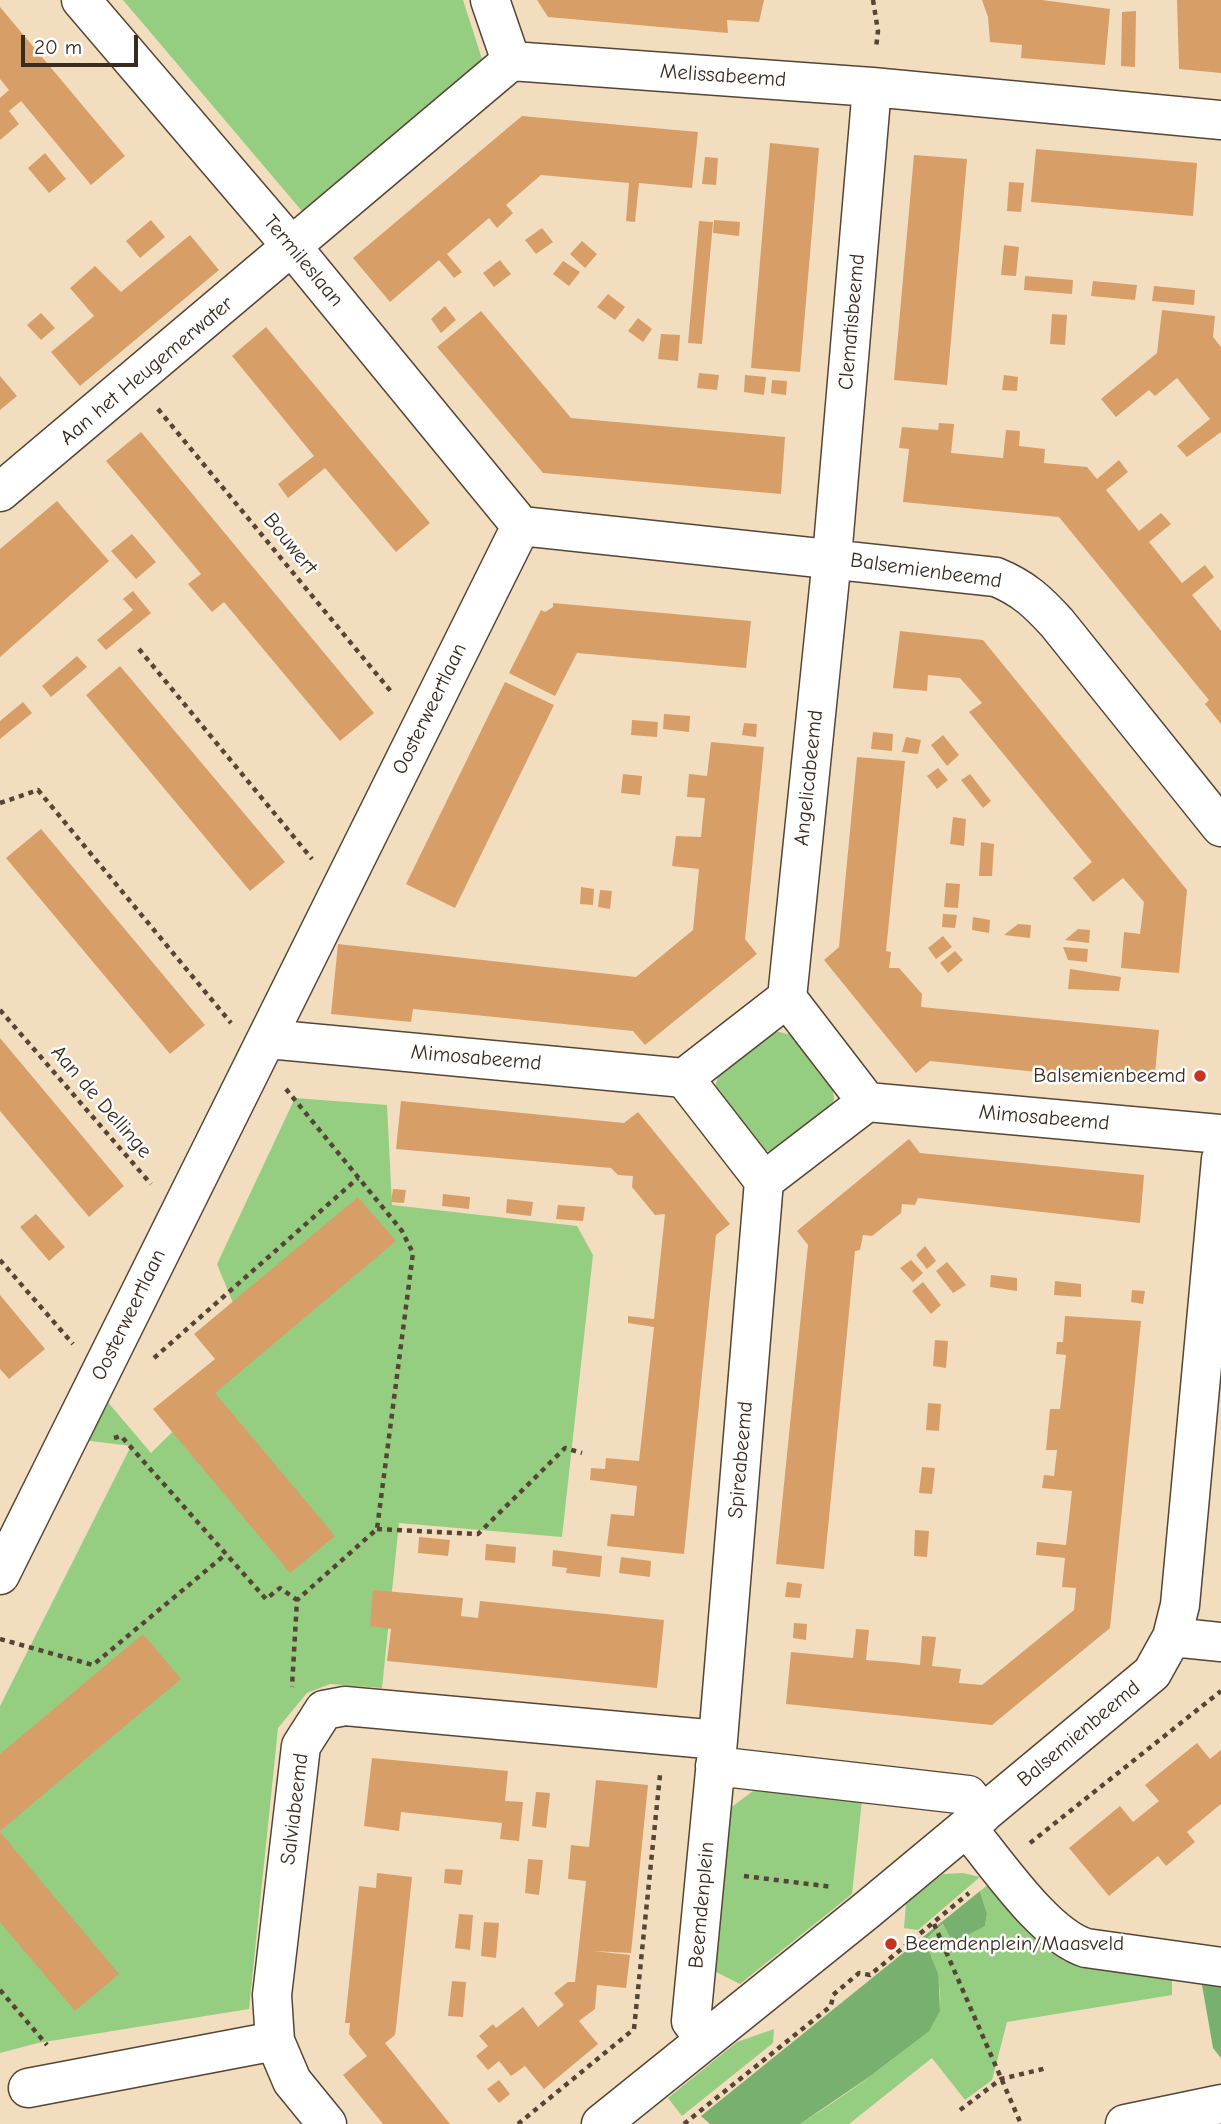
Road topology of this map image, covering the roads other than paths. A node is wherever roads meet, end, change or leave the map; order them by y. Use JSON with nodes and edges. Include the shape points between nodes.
{"nodes":[{"id":1,"x":81,"y":0,"type":"edge"},
{"id":2,"x":490,"y":0,"type":"edge"},
{"id":3,"x":511,"y":61,"type":"junction"},
{"id":4,"x":872,"y":87,"type":"junction"},
{"id":5,"x":1221,"y":120,"type":"edge"},
{"id":6,"x":293,"y":248,"type":"junction"},
{"id":7,"x":0,"y":492,"type":"edge"},
{"id":8,"x":520,"y":526,"type":"junction"},
{"id":9,"x":832,"y":558,"type":"junction"},
{"id":10,"x":1221,"y":827,"type":"edge"},
{"id":11,"x":787,"y":998,"type":"junction"},
{"id":12,"x":263,"y":1047,"type":"junction"},
{"id":13,"x":684,"y":1078,"type":"junction"},
{"id":14,"x":867,"y":1102,"type":"junction"},
{"id":15,"x":1221,"y":1134,"type":"edge"},
{"id":16,"x":1221,"y":1159,"type":"edge"},
{"id":17,"x":764,"y":1181,"type":"junction"},
{"id":18,"x":0,"y":1575,"type":"edge"},
{"id":19,"x":1172,"y":1637,"type":"junction"},
{"id":20,"x":1221,"y":1642,"type":"edge"},
{"id":21,"x":717,"y":1753,"type":"junction"},
{"id":22,"x":974,"y":1821,"type":"junction"},
{"id":23,"x":1221,"y":1967,"type":"edge"},
{"id":24,"x":705,"y":2040,"type":"junction"},
{"id":25,"x":275,"y":2041,"type":"junction"},
{"id":26,"x":28,"y":2088,"type":"dead end"},
{"id":27,"x":1221,"y":2104,"type":"edge"},
{"id":28,"x":605,"y":2123,"type":"edge"},
{"id":29,"x":327,"y":2124,"type":"edge"},
{"id":30,"x":1125,"y":2124,"type":"edge"}],
"edges":[{"from":1,"to":6,"type":"street","name":"Termileslaan"},
{"from":2,"to":3,"type":"street"},
{"from":3,"to":4,"type":"street","name":"Melissabeemd"},
{"from":3,"to":6,"type":"street"},
{"from":4,"to":5,"type":"street","name":"Melissabeemd"},
{"from":4,"to":9,"type":"street","name":"Clematisbeemd"},
{"from":6,"to":7,"type":"street","name":"Aan het Heugemerwater"},
{"from":6,"to":8,"type":"street","name":"Termileslaan"},
{"from":8,"to":9,"type":"street","name":"Balsemienbeemd"},
{"from":8,"to":12,"type":"street","name":"Oosterweertlaan"},
{"from":9,"to":10,"type":"street","name":"Balsemienbeemd","via":[[996,577],[1030,593]]},
{"from":9,"to":11,"type":"street","name":"Angelicabeemd"},
{"from":11,"to":13,"type":"street"},
{"from":11,"to":14,"type":"street"},
{"from":12,"to":13,"type":"street","name":"Mimosabeemd"},
{"from":12,"to":18,"type":"street","name":"Oosterweertlaan"},
{"from":13,"to":17,"type":"street"},
{"from":14,"to":15,"type":"street","name":"Mimosabeemd"},
{"from":14,"to":17,"type":"street"},
{"from":16,"to":19,"type":"street","name":"Balsemienbeemd","via":[[1180,1605]]},
{"from":17,"to":21,"type":"street","name":"Spireabeemd"},
{"from":19,"to":20,"type":"street"},
{"from":19,"to":22,"type":"street","name":"Balsemienbeemd","via":[[1141,1684]]},
{"from":21,"to":22,"type":"street","via":[[968,1795]]},
{"from":21,"to":24,"type":"street","name":"Beemdenplein","via":[[691,2021]]},
{"from":21,"to":25,"type":"street","name":"Salviabeemd","via":[[664,1735],[345,1706],[324,1710],[301,1746],[272,1995]]},
{"from":22,"to":23,"type":"street","via":[[1000,1867],[1048,1925],[1070,1943]]},
{"from":22,"to":24,"type":"street","name":"Balsemienbeemd"},
{"from":24,"to":28,"type":"street","name":"Balsemienbeemd"},
{"from":25,"to":26,"type":"street"},
{"from":25,"to":29,"type":"street","name":"Salviabeemd","via":[[292,2081]]},
{"from":27,"to":30,"type":"street"}]}
